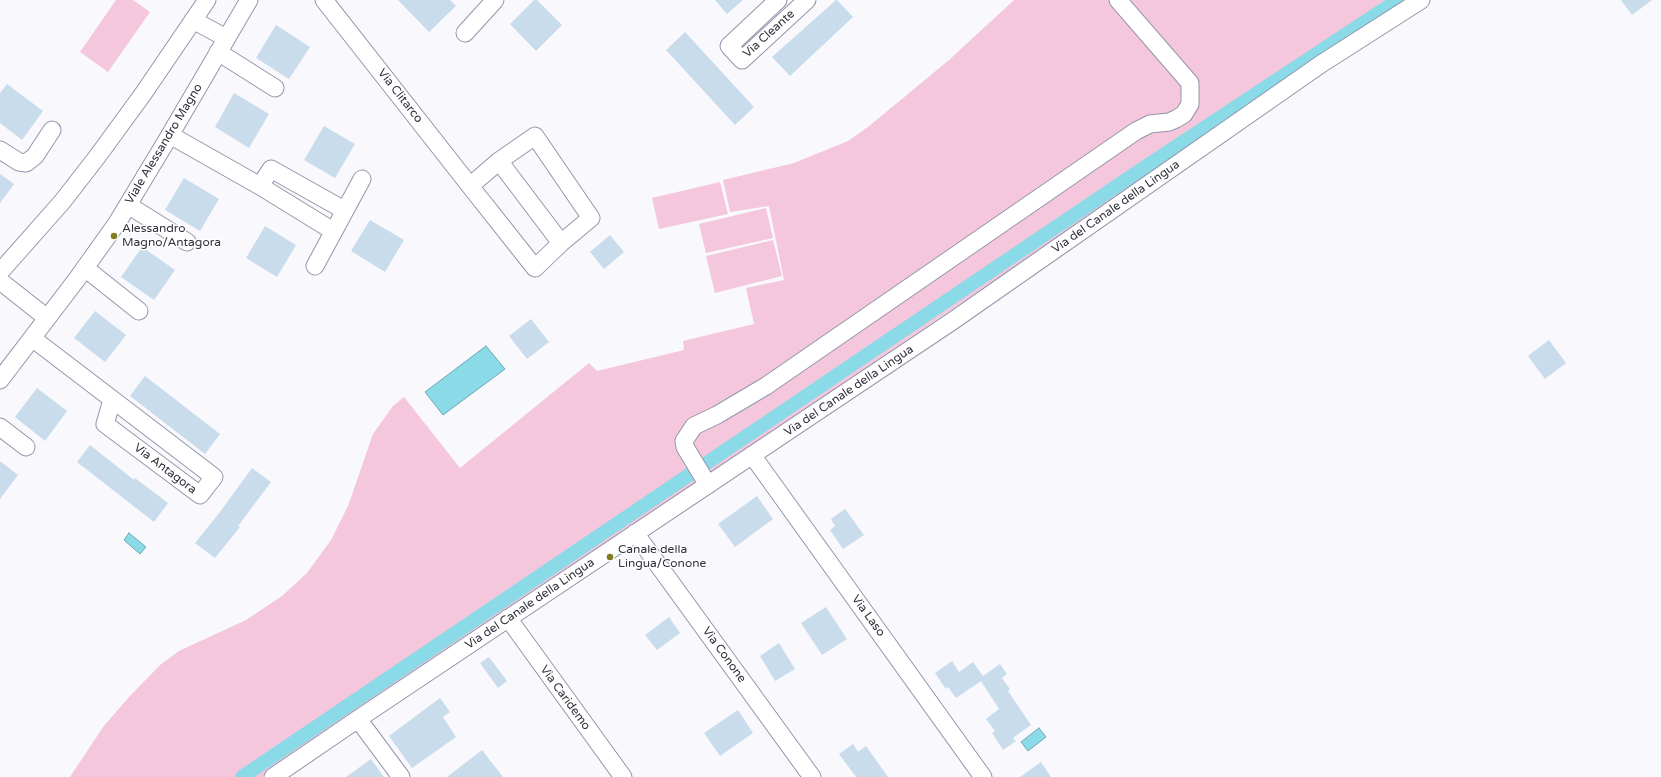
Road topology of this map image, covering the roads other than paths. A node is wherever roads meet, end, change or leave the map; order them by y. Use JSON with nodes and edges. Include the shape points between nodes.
{"nodes":[{"id":1,"x":206,"y":0,"type":"edge"},
{"id":2,"x":249,"y":0,"type":"edge"},
{"id":3,"x":495,"y":0,"type":"edge"},
{"id":4,"x":778,"y":0,"type":"edge"},
{"id":5,"x":807,"y":0,"type":"edge"},
{"id":6,"x":1118,"y":0,"type":"edge"},
{"id":7,"x":1421,"y":0,"type":"edge"},
{"id":8,"x":330,"y":2,"type":"edge"},
{"id":9,"x":193,"y":20,"type":"junction"},
{"id":10,"x":466,"y":33,"type":"dead end"},
{"id":11,"x":222,"y":45,"type":"junction"},
{"id":12,"x":275,"y":88,"type":"dead end"},
{"id":13,"x":52,"y":130,"type":"dead end"},
{"id":14,"x":170,"y":135,"type":"junction"},
{"id":15,"x":0,"y":150,"type":"edge"},
{"id":16,"x":499,"y":161,"type":"junction"},
{"id":17,"x":362,"y":179,"type":"dead end"},
{"id":18,"x":260,"y":186,"type":"junction"},
{"id":19,"x":470,"y":186,"type":"junction"},
{"id":20,"x":128,"y":205,"type":"junction"},
{"id":21,"x":344,"y":210,"type":"junction"},
{"id":22,"x":333,"y":231,"type":"junction"},
{"id":23,"x":187,"y":242,"type":"dead end"},
{"id":24,"x":561,"y":243,"type":"junction"},
{"id":25,"x":315,"y":266,"type":"dead end"},
{"id":26,"x":85,"y":268,"type":"junction"},
{"id":27,"x":0,"y":272,"type":"edge"},
{"id":28,"x":0,"y":282,"type":"edge"},
{"id":29,"x":139,"y":311,"type":"dead end"},
{"id":30,"x":47,"y":318,"type":"junction"},
{"id":31,"x":32,"y":338,"type":"junction"},
{"id":32,"x":0,"y":380,"type":"edge"},
{"id":33,"x":112,"y":400,"type":"junction"},
{"id":34,"x":0,"y":427,"type":"edge"},
{"id":35,"x":26,"y":447,"type":"dead end"},
{"id":36,"x":752,"y":455,"type":"junction"},
{"id":37,"x":705,"y":480,"type":"junction"},
{"id":38,"x":635,"y":533,"type":"junction"},
{"id":39,"x":508,"y":618,"type":"junction"},
{"id":40,"x":358,"y":719,"type":"junction"},
{"id":41,"x":273,"y":777,"type":"edge"},
{"id":42,"x":400,"y":777,"type":"edge"},
{"id":43,"x":623,"y":777,"type":"edge"},
{"id":44,"x":812,"y":777,"type":"edge"},
{"id":45,"x":983,"y":777,"type":"edge"}],
"edges":[{"from":1,"to":9,"type":"street"},
{"from":2,"to":11,"type":"street","name":"Viale Alessandro Magno"},
{"from":3,"to":10,"type":"street"},
{"from":4,"to":5,"type":"street","name":"Via Cleante","via":[[729,46],[742,60]]},
{"from":6,"to":37,"type":"street","via":[[1190,83],[1190,104],[1184,114],[1176,120],[1150,124],[1136,131],[766,386],[694,426],[684,441],[689,456]]},
{"from":7,"to":36,"type":"street","name":"Via del Canale della Lingua","via":[[1321,64],[951,322]]},
{"from":8,"to":19,"type":"street","name":"Via Clitarco"},
{"from":9,"to":11,"type":"street"},
{"from":9,"to":27,"type":"street","via":[[89,168]]},
{"from":11,"to":12,"type":"street"},
{"from":11,"to":14,"type":"street","name":"Viale Alessandro Magno"},
{"from":13,"to":15,"type":"street","via":[[32,159],[26,163],[19,162]]},
{"from":14,"to":18,"type":"street"},
{"from":14,"to":20,"type":"street","name":"Viale Alessandro Magno"},
{"from":16,"to":19,"type":"street","name":"Via Clitarco"},
{"from":16,"to":24,"type":"street"},
{"from":16,"to":24,"type":"street","name":"Via Clitarco","via":[[535,136],[591,218]]},
{"from":17,"to":21,"type":"street"},
{"from":18,"to":21,"type":"street","via":[[271,168]]},
{"from":18,"to":22,"type":"street"},
{"from":19,"to":24,"type":"street","name":"Via Clitarco","via":[[535,268]]},
{"from":20,"to":23,"type":"street"},
{"from":20,"to":26,"type":"street","name":"Viale Alessandro Magno"},
{"from":21,"to":22,"type":"street"},
{"from":22,"to":25,"type":"street"},
{"from":26,"to":29,"type":"street"},
{"from":26,"to":30,"type":"street","name":"Viale Alessandro Magno"},
{"from":28,"to":30,"type":"street"},
{"from":30,"to":31,"type":"street","name":"Viale Alessandro Magno"},
{"from":31,"to":32,"type":"street","name":"Viale Alessandro Magno"},
{"from":31,"to":33,"type":"street","name":"Via Antagora"},
{"from":33,"to":33,"type":"street","name":"Via Antagora","via":[[214,477],[200,495],[106,424]]},
{"from":34,"to":35,"type":"street"},
{"from":36,"to":37,"type":"street","name":"Via del Canale della Lingua"},
{"from":36,"to":45,"type":"street","name":"Via Laso"},
{"from":37,"to":38,"type":"street","name":"Via del Canale della Lingua"},
{"from":38,"to":39,"type":"street","name":"Via del Canale della Lingua"},
{"from":38,"to":44,"type":"street","name":"Via Conone"},
{"from":39,"to":40,"type":"street","name":"Via del Canale della Lingua"},
{"from":39,"to":43,"type":"street","name":"Via Caridemo"},
{"from":40,"to":41,"type":"street","name":"Via del Canale della Lingua"},
{"from":40,"to":42,"type":"street"}]}
